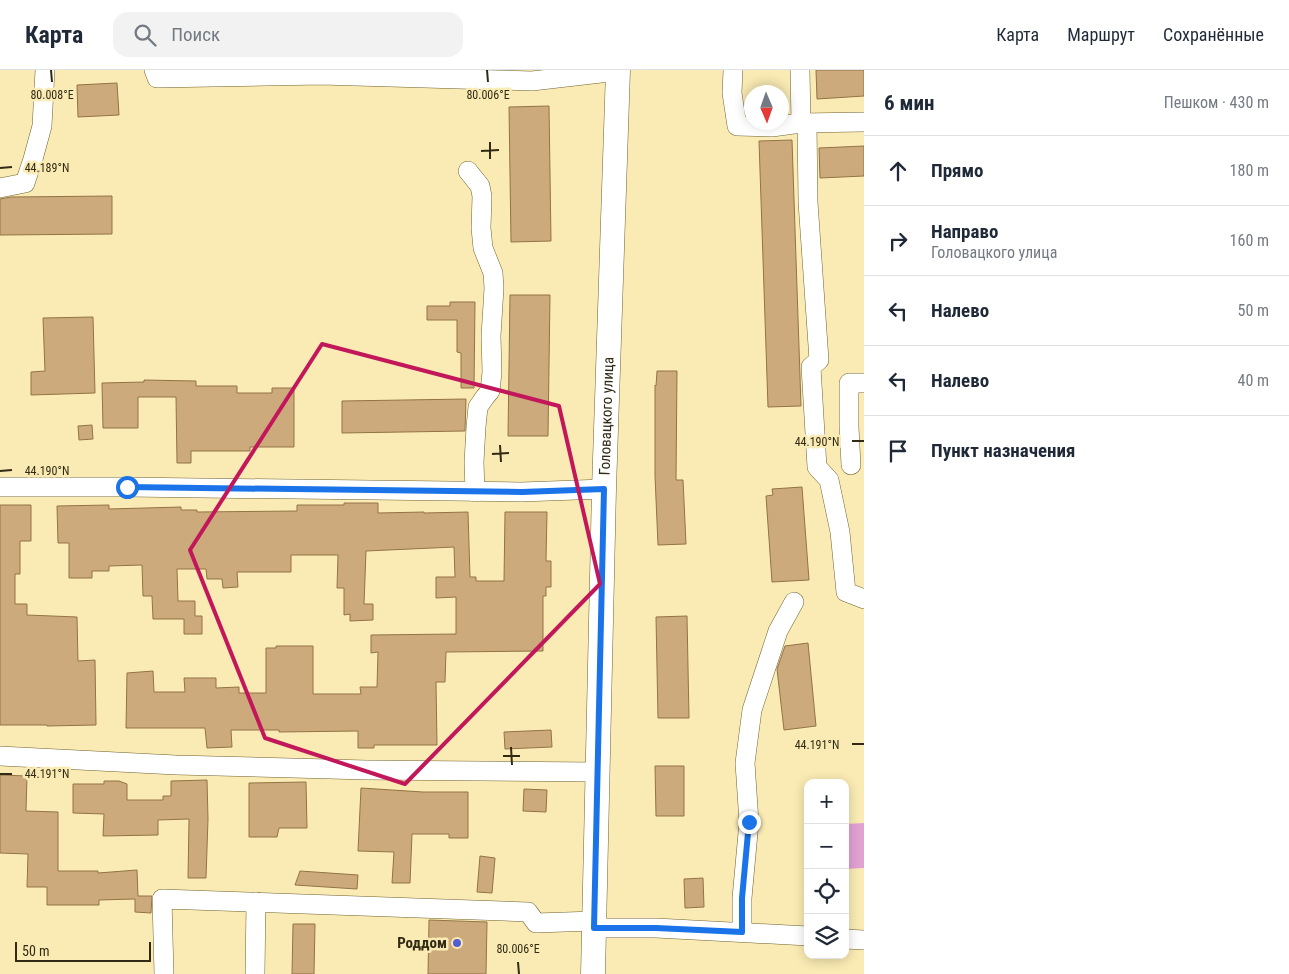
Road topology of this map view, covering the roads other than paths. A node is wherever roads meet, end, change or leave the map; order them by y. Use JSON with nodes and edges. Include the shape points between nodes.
{"nodes":[{"id":1,"x":45,"y":70,"type":"edge"},
{"id":2,"x":154,"y":70,"type":"edge"},
{"id":3,"x":618,"y":70,"type":"edge"},
{"id":4,"x":732,"y":70,"type":"edge"},
{"id":5,"x":800,"y":70,"type":"edge"},
{"id":6,"x":864,"y":122,"type":"edge"},
{"id":7,"x":804,"y":123,"type":"junction"},
{"id":8,"x":468,"y":171,"type":"dead end"},
{"id":9,"x":0,"y":188,"type":"edge"},
{"id":10,"x":864,"y":383,"type":"edge"},
{"id":11,"x":858,"y":465,"type":"edge"},
{"id":12,"x":829,"y":480,"type":"junction"},
{"id":13,"x":0,"y":487,"type":"edge"},
{"id":14,"x":604,"y":489,"type":"junction"},
{"id":15,"x":476,"y":492,"type":"junction"},
{"id":16,"x":864,"y":599,"type":"edge"},
{"id":17,"x":794,"y":602,"type":"dead end"},
{"id":18,"x":0,"y":756,"type":"edge"},
{"id":19,"x":597,"y":772,"type":"junction"},
{"id":20,"x":256,"y":902,"type":"junction"},
{"id":21,"x":594,"y":924,"type":"junction"},
{"id":22,"x":742,"y":932,"type":"junction"},
{"id":23,"x":804,"y":936,"type":"edge"},
{"id":24,"x":849,"y":939,"type":"edge"},
{"id":25,"x":864,"y":940,"type":"edge"},
{"id":26,"x":164,"y":974,"type":"edge"},
{"id":27,"x":255,"y":974,"type":"edge"},
{"id":28,"x":593,"y":974,"type":"edge"}],
"edges":[{"from":1,"to":9,"type":"street","via":[[42,126],[25,183]]},
{"from":2,"to":3,"type":"street","via":[[157,78],[321,75],[532,81]]},
{"from":3,"to":14,"type":"main road","name":"Головацкого улица"},
{"from":4,"to":7,"type":"street","via":[[737,126]]},
{"from":5,"to":7,"type":"street"},
{"from":6,"to":7,"type":"street"},
{"from":7,"to":12,"type":"street","via":[[818,360],[810,367],[817,467]]},
{"from":8,"to":15,"type":"street","via":[[480,186],[483,248],[493,273],[494,288],[490,391],[478,407],[476,427]]},
{"from":10,"to":11,"type":"street","via":[[849,383],[849,427]]},
{"from":11,"to":12,"type":"street"},
{"from":12,"to":16,"type":"street","via":[[840,532],[846,592]]},
{"from":13,"to":15,"type":"street"},
{"from":14,"to":15,"type":"street"},
{"from":14,"to":19,"type":"main road","name":"Головацкого улица"},
{"from":17,"to":22,"type":"street","via":[[778,631],[752,710],[745,762],[749,822]]},
{"from":18,"to":19,"type":"street","via":[[176,765]]},
{"from":19,"to":21,"type":"main road","name":"Головацкого улица"},
{"from":20,"to":21,"type":"street","via":[[528,912],[536,923]]},
{"from":20,"to":26,"type":"street","via":[[162,899]]},
{"from":20,"to":27,"type":"street"},
{"from":21,"to":22,"type":"street"},
{"from":21,"to":28,"type":"main road","name":"Головацкого улица"},
{"from":22,"to":23,"type":"street"},
{"from":24,"to":25,"type":"street"}]}
